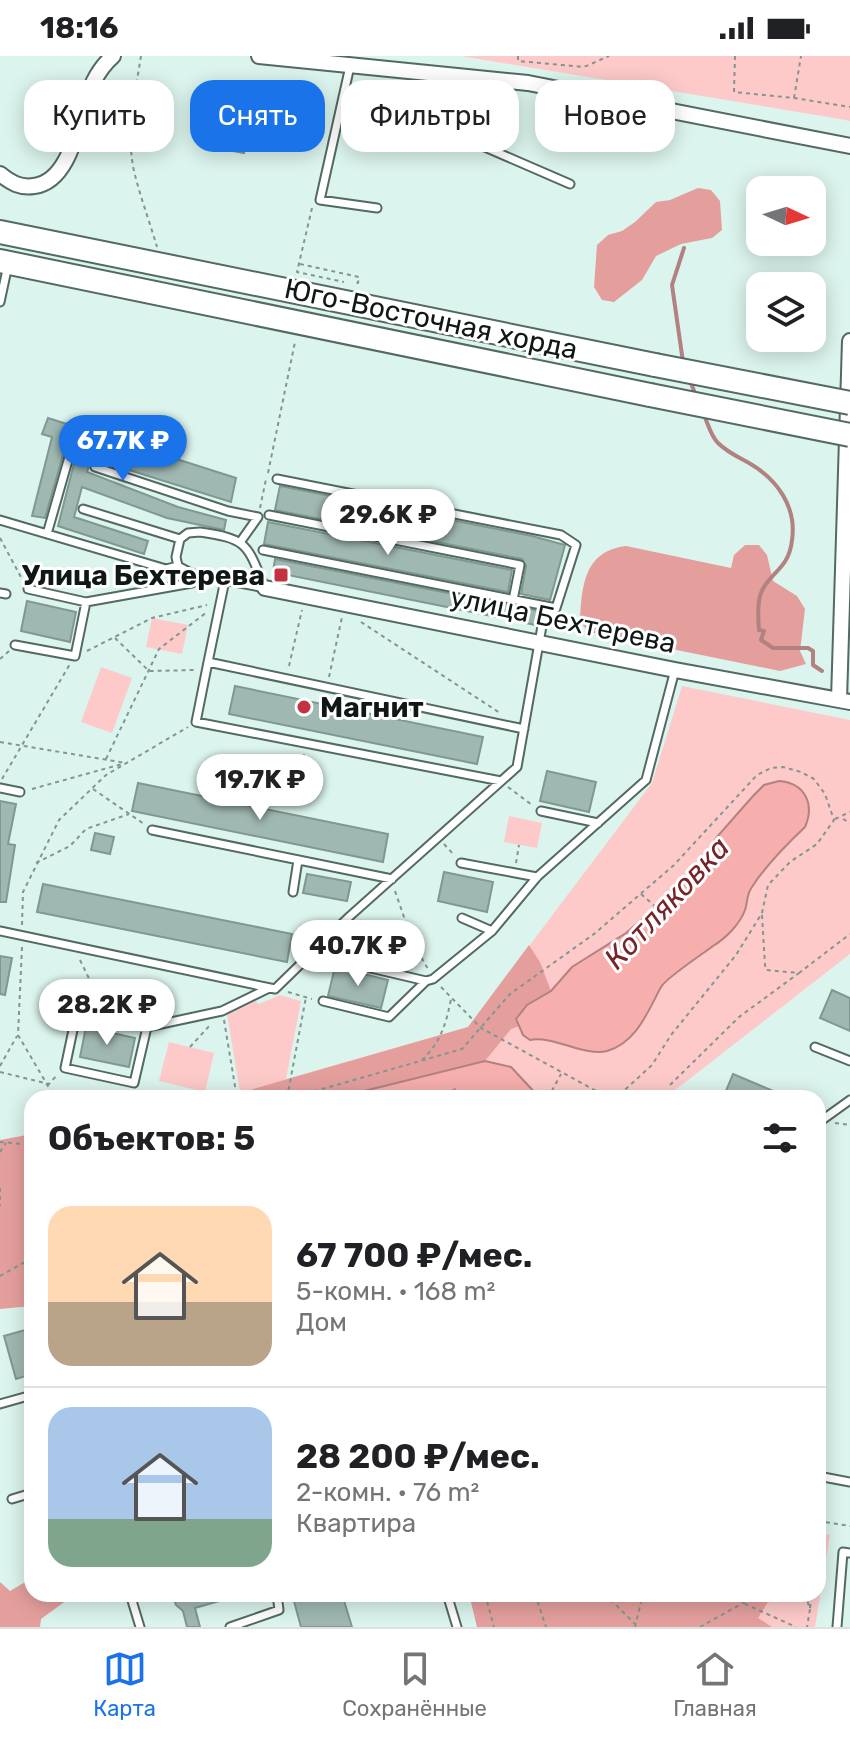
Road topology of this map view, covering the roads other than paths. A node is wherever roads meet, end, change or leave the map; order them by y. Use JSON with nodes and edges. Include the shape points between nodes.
{"nodes":[{"id":1,"x":113,"y":56,"type":"edge"},
{"id":2,"x":259,"y":56,"type":"edge"},
{"id":3,"x":351,"y":64,"type":"junction"},
{"id":4,"x":347,"y":80,"type":"edge"},
{"id":5,"x":341,"y":106,"type":"edge"},
{"id":6,"x":850,"y":146,"type":"edge"},
{"id":7,"x":496,"y":152,"type":"edge"},
{"id":8,"x":0,"y":174,"type":"edge"},
{"id":9,"x":570,"y":184,"type":"dead end"},
{"id":10,"x":377,"y":208,"type":"dead end"},
{"id":11,"x":0,"y":232,"type":"edge"},
{"id":12,"x":4,"y":262,"type":"edge"},
{"id":13,"x":0,"y":302,"type":"edge"},
{"id":14,"x":850,"y":341,"type":"edge"},
{"id":15,"x":850,"y":403,"type":"edge"},
{"id":16,"x":850,"y":435,"type":"edge"},
{"id":17,"x":71,"y":450,"type":"dead end"},
{"id":18,"x":95,"y":467,"type":"dead end"},
{"id":19,"x":277,"y":479,"type":"dead end"},
{"id":20,"x":83,"y":509,"type":"dead end"},
{"id":21,"x":269,"y":515,"type":"dead end"},
{"id":22,"x":0,"y":520,"type":"edge"},
{"id":23,"x":47,"y":534,"type":"junction"},
{"id":24,"x":180,"y":539,"type":"junction"},
{"id":25,"x":241,"y":541,"type":"junction"},
{"id":26,"x":263,"y":550,"type":"dead end"},
{"id":27,"x":178,"y":566,"type":"junction"},
{"id":28,"x":193,"y":574,"type":"junction"},
{"id":29,"x":225,"y":580,"type":"junction"},
{"id":30,"x":265,"y":588,"type":"junction"},
{"id":31,"x":28,"y":589,"type":"road end"},
{"id":32,"x":513,"y":600,"type":"junction"},
{"id":33,"x":86,"y":602,"type":"junction"},
{"id":34,"x":556,"y":608,"type":"junction"},
{"id":35,"x":539,"y":641,"type":"junction"},
{"id":36,"x":15,"y":645,"type":"dead end"},
{"id":37,"x":208,"y":666,"type":"junction"},
{"id":38,"x":675,"y":670,"type":"junction"},
{"id":39,"x":845,"y":701,"type":"edge"},
{"id":40,"x":524,"y":729,"type":"junction"},
{"id":41,"x":501,"y":781,"type":"junction"},
{"id":42,"x":0,"y":785,"type":"edge"},
{"id":43,"x":20,"y":792,"type":"road end"},
{"id":44,"x":541,"y":811,"type":"dead end"},
{"id":45,"x":598,"y":823,"type":"junction"},
{"id":46,"x":152,"y":830,"type":"road end"},
{"id":47,"x":298,"y":860,"type":"junction"},
{"id":48,"x":461,"y":863,"type":"road end"},
{"id":49,"x":537,"y":877,"type":"junction"},
{"id":50,"x":392,"y":879,"type":"junction"},
{"id":51,"x":293,"y":892,"type":"dead end"},
{"id":52,"x":462,"y":918,"type":"dead end"},
{"id":53,"x":0,"y":931,"type":"edge"},
{"id":54,"x":492,"y":931,"type":"junction"},
{"id":55,"x":345,"y":962,"type":"dead end"},
{"id":56,"x":429,"y":980,"type":"junction"},
{"id":57,"x":272,"y":988,"type":"junction"},
{"id":58,"x":323,"y":1001,"type":"road end"},
{"id":59,"x":147,"y":1027,"type":"junction"},
{"id":60,"x":815,"y":1047,"type":"dead end"},
{"id":61,"x":850,"y":1061,"type":"edge"},
{"id":62,"x":850,"y":1100,"type":"edge"},
{"id":63,"x":826,"y":1117,"type":"edge"},
{"id":64,"x":24,"y":1397,"type":"edge"},
{"id":65,"x":0,"y":1404,"type":"edge"},
{"id":66,"x":826,"y":1477,"type":"edge"},
{"id":67,"x":850,"y":1482,"type":"edge"},
{"id":68,"x":24,"y":1495,"type":"edge"},
{"id":69,"x":12,"y":1499,"type":"dead end"},
{"id":70,"x":850,"y":1553,"type":"edge"},
{"id":71,"x":132,"y":1602,"type":"edge"},
{"id":72,"x":278,"y":1602,"type":"edge"},
{"id":73,"x":449,"y":1602,"type":"edge"},
{"id":74,"x":140,"y":1627,"type":"edge"},
{"id":75,"x":230,"y":1627,"type":"edge"},
{"id":76,"x":457,"y":1627,"type":"edge"},
{"id":77,"x":837,"y":1627,"type":"edge"}],
"edges":[{"from":1,"to":8,"type":"street","via":[[92,83],[70,150],[51,181],[24,187]]},
{"from":2,"to":3,"type":"street"},
{"from":3,"to":4,"type":"lane"},
{"from":3,"to":6,"type":"street","via":[[528,83]]},
{"from":5,"to":10,"type":"lane","via":[[320,200]]},
{"from":7,"to":9,"type":"lane"},
{"from":11,"to":15,"type":"main road","name":"Юго-Восточная хорда","bridge":true},
{"from":12,"to":13,"type":"lane"},
{"from":12,"to":16,"type":"main road","name":"Юго-Восточная хорда","bridge":true},
{"from":14,"to":39,"type":"street"},
{"from":17,"to":23,"type":"lane"},
{"from":18,"to":25,"type":"lane","via":[[258,517]]},
{"from":19,"to":34,"type":"lane","via":[[561,535],[576,545]]},
{"from":20,"to":24,"type":"lane"},
{"from":21,"to":32,"type":"lane","via":[[520,565]]},
{"from":22,"to":23,"type":"lane"},
{"from":23,"to":27,"type":"lane","via":[[166,569]]},
{"from":24,"to":25,"type":"lane","via":[[200,532]]},
{"from":24,"to":27,"type":"lane"},
{"from":25,"to":30,"type":"lane"},
{"from":26,"to":32,"type":"lane"},
{"from":27,"to":28,"type":"lane"},
{"from":28,"to":29,"type":"lane"},
{"from":28,"to":33,"type":"lane","via":[[192,583]]},
{"from":29,"to":30,"type":"lane"},
{"from":29,"to":37,"type":"lane"},
{"from":30,"to":35,"type":"street","name":"улица Бехтерева"},
{"from":31,"to":33,"type":"lane"},
{"from":32,"to":34,"type":"lane"},
{"from":33,"to":36,"type":"lane","via":[[75,656]]},
{"from":34,"to":35,"type":"lane","via":[[542,626]]},
{"from":35,"to":38,"type":"street","name":"улица Бехтерева"},
{"from":35,"to":40,"type":"lane"},
{"from":37,"to":40,"type":"lane"},
{"from":37,"to":41,"type":"lane","via":[[196,722]]},
{"from":38,"to":39,"type":"street","name":"улица Бехтерева"},
{"from":38,"to":45,"type":"lane","via":[[646,780]]},
{"from":40,"to":41,"type":"lane","via":[[517,767]]},
{"from":41,"to":50,"type":"lane"},
{"from":42,"to":43,"type":"lane"},
{"from":44,"to":45,"type":"lane"},
{"from":45,"to":49,"type":"lane"},
{"from":46,"to":47,"type":"lane"},
{"from":47,"to":50,"type":"lane"},
{"from":47,"to":51,"type":"lane"},
{"from":48,"to":49,"type":"lane"},
{"from":49,"to":54,"type":"lane"},
{"from":50,"to":57,"type":"lane"},
{"from":52,"to":54,"type":"lane"},
{"from":53,"to":57,"type":"lane"},
{"from":54,"to":56,"type":"lane"},
{"from":55,"to":56,"type":"lane"},
{"from":56,"to":58,"type":"lane","via":[[389,1017]]},
{"from":57,"to":59,"type":"lane","via":[[222,1011]]},
{"from":59,"to":59,"type":"lane","via":[[77,1011],[65,1068],[134,1083]]},
{"from":60,"to":61,"type":"lane"},
{"from":62,"to":63,"type":"lane"},
{"from":64,"to":65,"type":"lane"},
{"from":66,"to":67,"type":"lane"},
{"from":68,"to":69,"type":"lane"},
{"from":70,"to":77,"type":"lane","via":[[843,1552]]},
{"from":71,"to":74,"type":"lane"},
{"from":72,"to":75,"type":"lane","via":[[279,1610]]},
{"from":73,"to":76,"type":"lane"}]}
